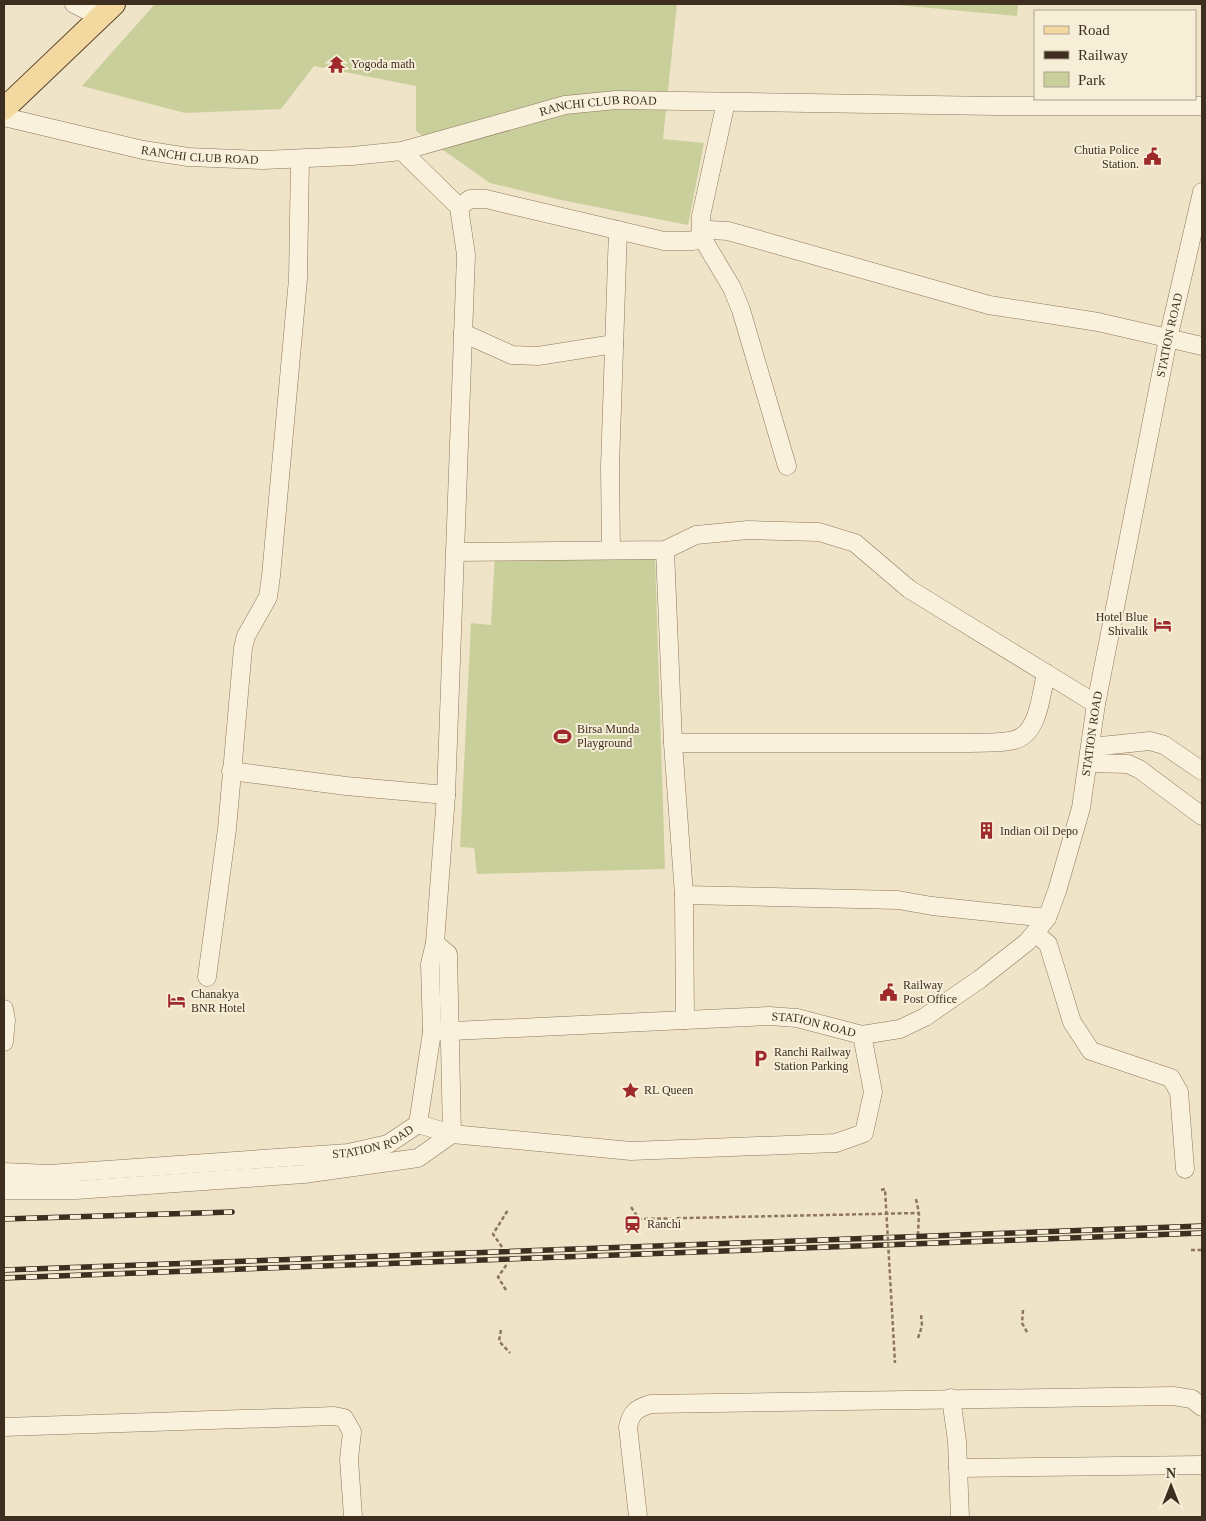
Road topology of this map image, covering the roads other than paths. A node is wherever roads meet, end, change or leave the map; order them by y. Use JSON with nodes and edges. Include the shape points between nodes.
{"nodes":[{"id":1,"x":74,"y":4,"type":"edge"},
{"id":2,"x":107,"y":10,"type":"edge"},
{"id":3,"x":726,"y":102,"type":"junction"},
{"id":4,"x":1202,"y":106,"type":"edge"},
{"id":5,"x":4,"y":111,"type":"edge"},
{"id":6,"x":4,"y":117,"type":"edge"},
{"id":7,"x":402,"y":151,"type":"junction"},
{"id":8,"x":300,"y":159,"type":"junction"},
{"id":9,"x":1202,"y":198,"type":"edge"},
{"id":10,"x":459,"y":207,"type":"junction"},
{"id":11,"x":618,"y":230,"type":"junction"},
{"id":12,"x":701,"y":236,"type":"junction"},
{"id":13,"x":463,"y":333,"type":"junction"},
{"id":14,"x":1168,"y":339,"type":"junction"},
{"id":15,"x":614,"y":344,"type":"junction"},
{"id":16,"x":1202,"y":346,"type":"edge"},
{"id":17,"x":787,"y":466,"type":"dead end"},
{"id":18,"x":611,"y":550,"type":"junction"},
{"id":19,"x":665,"y":550,"type":"junction"},
{"id":20,"x":455,"y":552,"type":"junction"},
{"id":21,"x":1046,"y":673,"type":"junction"},
{"id":22,"x":1096,"y":704,"type":"junction"},
{"id":23,"x":673,"y":743,"type":"junction"},
{"id":24,"x":1089,"y":755,"type":"junction"},
{"id":25,"x":231,"y":771,"type":"junction"},
{"id":26,"x":1202,"y":771,"type":"edge"},
{"id":27,"x":446,"y":795,"type":"junction"},
{"id":28,"x":1202,"y":816,"type":"edge"},
{"id":29,"x":684,"y":895,"type":"junction"},
{"id":30,"x":1047,"y":918,"type":"junction"},
{"id":31,"x":1035,"y":933,"type":"junction"},
{"id":32,"x":434,"y":943,"type":"junction"},
{"id":33,"x":207,"y":977,"type":"dead end"},
{"id":34,"x":4,"y":1009,"type":"edge"},
{"id":35,"x":685,"y":1020,"type":"junction"},
{"id":36,"x":432,"y":1032,"type":"junction"},
{"id":37,"x":452,"y":1032,"type":"junction"},
{"id":38,"x":862,"y":1035,"type":"junction"},
{"id":39,"x":4,"y":1042,"type":"edge"},
{"id":40,"x":418,"y":1124,"type":"junction"},
{"id":41,"x":452,"y":1134,"type":"junction"},
{"id":42,"x":1185,"y":1170,"type":"dead end"},
{"id":43,"x":4,"y":1172,"type":"edge"},
{"id":44,"x":4,"y":1190,"type":"edge"},
{"id":45,"x":951,"y":1398,"type":"junction"},
{"id":46,"x":1202,"y":1407,"type":"edge"},
{"id":47,"x":4,"y":1427,"type":"edge"},
{"id":48,"x":1202,"y":1465,"type":"edge"},
{"id":49,"x":958,"y":1468,"type":"junction"},
{"id":50,"x":353,"y":1517,"type":"edge"},
{"id":51,"x":638,"y":1517,"type":"edge"},
{"id":52,"x":960,"y":1517,"type":"edge"}],
"edges":[{"from":1,"to":2,"type":"street"},
{"from":2,"to":5,"type":"main road"},
{"from":3,"to":4,"type":"street","name":"RANCHI CLUB ROAD"},
{"from":3,"to":7,"type":"street","name":"RANCHI CLUB ROAD","via":[[616,100],[565,105]]},
{"from":3,"to":12,"type":"street","via":[[701,216]]},
{"from":5,"to":6,"type":"main road"},
{"from":6,"to":8,"type":"street","name":"RANCHI CLUB ROAD","via":[[143,150],[188,157]]},
{"from":7,"to":8,"type":"street","name":"RANCHI CLUB ROAD"},
{"from":7,"to":10,"type":"street"},
{"from":8,"to":25,"type":"street","via":[[298,279],[271,576],[268,597],[246,636],[243,648]]},
{"from":9,"to":14,"type":"street","name":"STATION ROAD"},
{"from":10,"to":11,"type":"street","via":[[470,199],[486,199]]},
{"from":10,"to":13,"type":"street","via":[[466,255]]},
{"from":11,"to":12,"type":"street","via":[[664,241],[693,241]]},
{"from":11,"to":15,"type":"street"},
{"from":12,"to":14,"type":"street","via":[[709,230],[728,231],[989,305],[1098,322]]},
{"from":12,"to":17,"type":"street","via":[[732,288],[741,310]]},
{"from":13,"to":15,"type":"street","via":[[512,355],[538,356]]},
{"from":13,"to":20,"type":"street"},
{"from":14,"to":16,"type":"street"},
{"from":14,"to":22,"type":"street","name":"STATION ROAD"},
{"from":15,"to":18,"type":"street"},
{"from":18,"to":19,"type":"street"},
{"from":18,"to":20,"type":"street"},
{"from":19,"to":21,"type":"street","via":[[684,540],[712,532],[793,531],[836,536],[855,543],[909,589]]},
{"from":19,"to":23,"type":"street"},
{"from":20,"to":27,"type":"street"},
{"from":21,"to":22,"type":"street"},
{"from":21,"to":23,"type":"street","via":[[1034,724],[1025,735],[1014,740],[966,743]]},
{"from":22,"to":24,"type":"street","name":"STATION ROAD"},
{"from":23,"to":29,"type":"street"},
{"from":24,"to":26,"type":"street","via":[[1150,741],[1164,745]]},
{"from":24,"to":28,"type":"street","via":[[1139,769]]},
{"from":24,"to":30,"type":"street","name":"STATION ROAD","via":[[1081,808]]},
{"from":25,"to":27,"type":"street"},
{"from":25,"to":33,"type":"street","via":[[227,829]]},
{"from":27,"to":32,"type":"street"},
{"from":29,"to":30,"type":"street","via":[[898,900]]},
{"from":29,"to":35,"type":"street"},
{"from":30,"to":31,"type":"street","name":"STATION ROAD"},
{"from":31,"to":38,"type":"street","name":"STATION ROAD","via":[[980,979],[925,1017],[900,1029]]},
{"from":31,"to":42,"type":"street","via":[[1048,944],[1072,1022],[1091,1051],[1171,1078],[1179,1092]]},
{"from":32,"to":36,"type":"street","via":[[430,964]]},
{"from":32,"to":37,"type":"street","via":[[448,954]]},
{"from":34,"to":39,"type":"street"},
{"from":35,"to":37,"type":"street","name":"STATION ROAD"},
{"from":35,"to":38,"type":"street","name":"STATION ROAD","via":[[797,1018]]},
{"from":36,"to":37,"type":"street","name":"STATION ROAD"},
{"from":36,"to":40,"type":"street","name":"STATION ROAD"},
{"from":37,"to":41,"type":"street"},
{"from":38,"to":41,"type":"street","via":[[873,1092],[864,1133],[836,1143],[631,1151]]},
{"from":40,"to":41,"type":"street"},
{"from":40,"to":43,"type":"street","name":"STATION ROAD","via":[[388,1144],[348,1153],[49,1174]]},
{"from":41,"to":44,"type":"street","via":[[418,1158],[304,1174],[76,1190]]},
{"from":45,"to":46,"type":"street","via":[[1173,1396],[1192,1399]]},
{"from":45,"to":49,"type":"street"},
{"from":45,"to":51,"type":"street","via":[[670,1403],[639,1407],[630,1416],[628,1427]]},
{"from":47,"to":50,"type":"street","via":[[344,1418],[352,1432],[349,1459]]},
{"from":48,"to":49,"type":"street"},
{"from":49,"to":52,"type":"street"}]}
